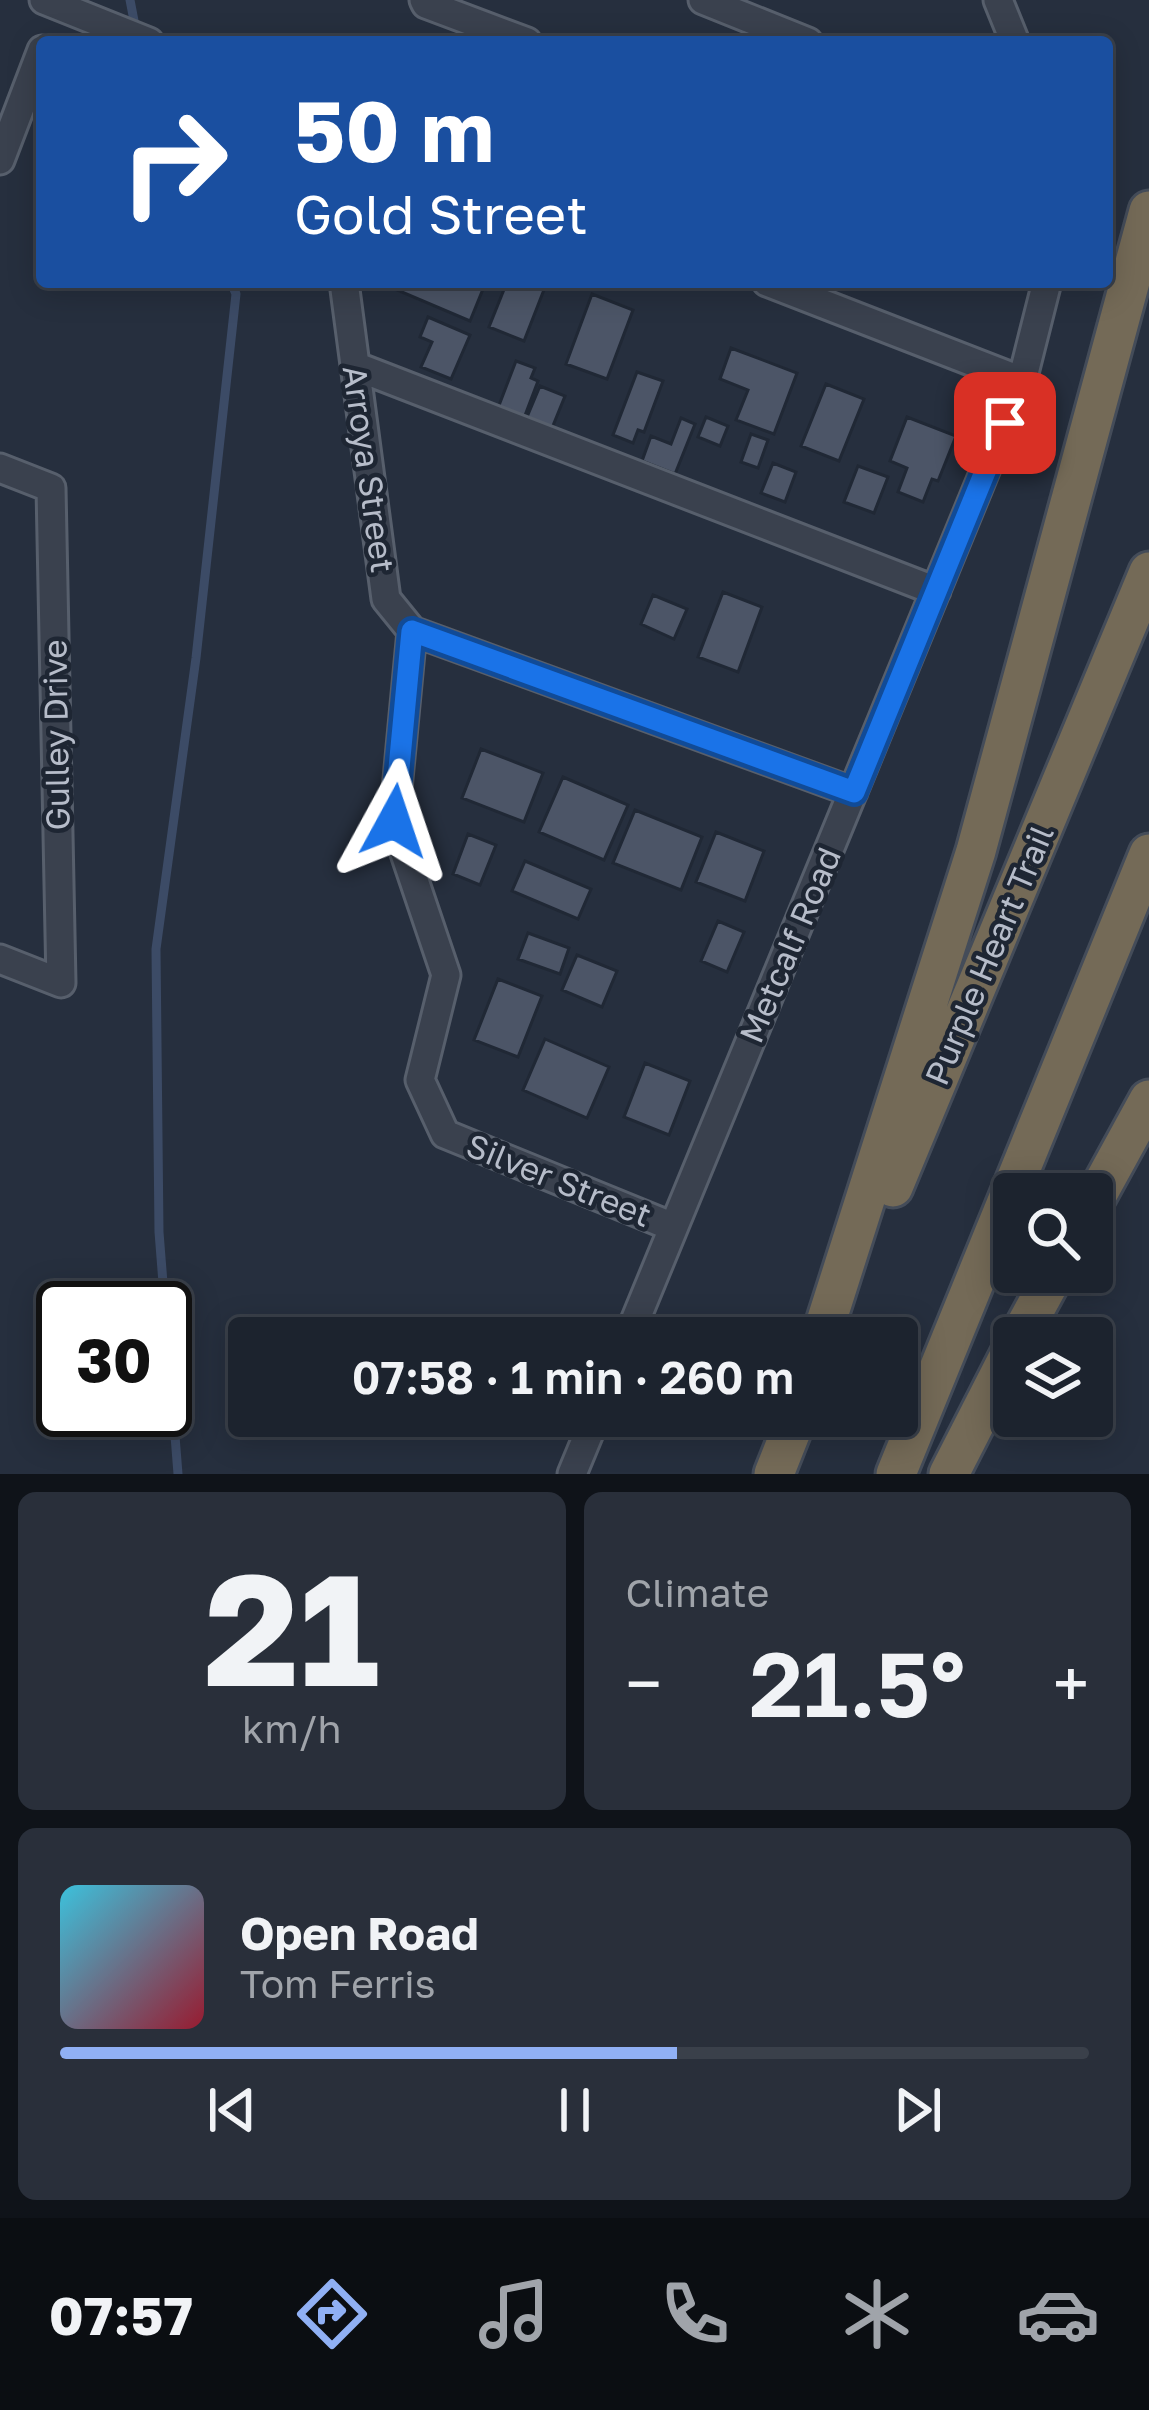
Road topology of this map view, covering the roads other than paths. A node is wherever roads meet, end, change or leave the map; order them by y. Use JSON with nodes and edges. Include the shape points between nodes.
{"nodes":[{"id":1,"x":424,"y":0,"type":"edge"},
{"id":2,"x":703,"y":0,"type":"edge"},
{"id":3,"x":998,"y":0,"type":"edge"},
{"id":4,"x":51,"y":3,"type":"edge"},
{"id":5,"x":46,"y":36,"type":"edge"},
{"id":6,"x":134,"y":36,"type":"edge"},
{"id":7,"x":511,"y":36,"type":"edge"},
{"id":8,"x":793,"y":36,"type":"edge"},
{"id":9,"x":1013,"y":36,"type":"edge"},
{"id":10,"x":36,"y":67,"type":"edge"},
{"id":11,"x":0,"y":160,"type":"edge"},
{"id":12,"x":1149,"y":211,"type":"edge"},
{"id":13,"x":345,"y":288,"type":"edge"},
{"id":14,"x":782,"y":288,"type":"edge"},
{"id":15,"x":1045,"y":288,"type":"edge"},
{"id":16,"x":355,"y":366,"type":"junction"},
{"id":17,"x":1022,"y":381,"type":"junction"},
{"id":18,"x":0,"y":468,"type":"edge"},
{"id":19,"x":1149,"y":572,"type":"edge"},
{"id":20,"x":936,"y":591,"type":"junction"},
{"id":21,"x":412,"y":631,"type":"junction"},
{"id":22,"x":854,"y":792,"type":"junction"},
{"id":23,"x":1149,"y":854,"type":"edge"},
{"id":24,"x":0,"y":959,"type":"edge"},
{"id":25,"x":1149,"y":1100,"type":"edge"},
{"id":26,"x":1109,"y":1173,"type":"edge"},
{"id":27,"x":673,"y":1227,"type":"junction"},
{"id":28,"x":637,"y":1317,"type":"edge"},
{"id":29,"x":828,"y":1317,"type":"edge"},
{"id":30,"x":839,"y":1317,"type":"edge"},
{"id":31,"x":993,"y":1388,"type":"edge"},
{"id":32,"x":587,"y":1437,"type":"edge"},
{"id":33,"x":789,"y":1437,"type":"edge"},
{"id":34,"x":572,"y":1474,"type":"edge"},
{"id":35,"x":774,"y":1474,"type":"edge"},
{"id":36,"x":896,"y":1474,"type":"edge"},
{"id":37,"x":949,"y":1474,"type":"edge"}],
"edges":[{"from":1,"to":7,"type":"street"},
{"from":2,"to":8,"type":"street"},
{"from":3,"to":9,"type":"street"},
{"from":4,"to":5,"type":"street"},
{"from":4,"to":6,"type":"street"},
{"from":10,"to":11,"type":"street"},
{"from":12,"to":29,"type":"highway","via":[[976,851]]},
{"from":13,"to":16,"type":"street","name":"Arroya Street"},
{"from":14,"to":17,"type":"street"},
{"from":15,"to":17,"type":"street","name":"Metcalf Road"},
{"from":16,"to":20,"type":"street"},
{"from":16,"to":21,"type":"street","name":"Arroya Street","via":[[386,598]]},
{"from":17,"to":20,"type":"street","name":"Metcalf Road"},
{"from":18,"to":24,"type":"street","name":"Gulley Drive","via":[[51,488],[62,983]]},
{"from":19,"to":30,"type":"highway","name":"Purple Heart Trail"},
{"from":20,"to":22,"type":"street","name":"Metcalf Road"},
{"from":21,"to":22,"type":"street"},
{"from":21,"to":27,"type":"street","name":"Silver Street","via":[[394,821],[446,975],[421,1080],[445,1134]]},
{"from":22,"to":27,"type":"street","name":"Metcalf Road"},
{"from":23,"to":36,"type":"highway"},
{"from":25,"to":26,"type":"highway"},
{"from":27,"to":28,"type":"street","name":"Metcalf Road"},
{"from":31,"to":37,"type":"highway"},
{"from":32,"to":34,"type":"street"},
{"from":33,"to":35,"type":"highway"}]}
